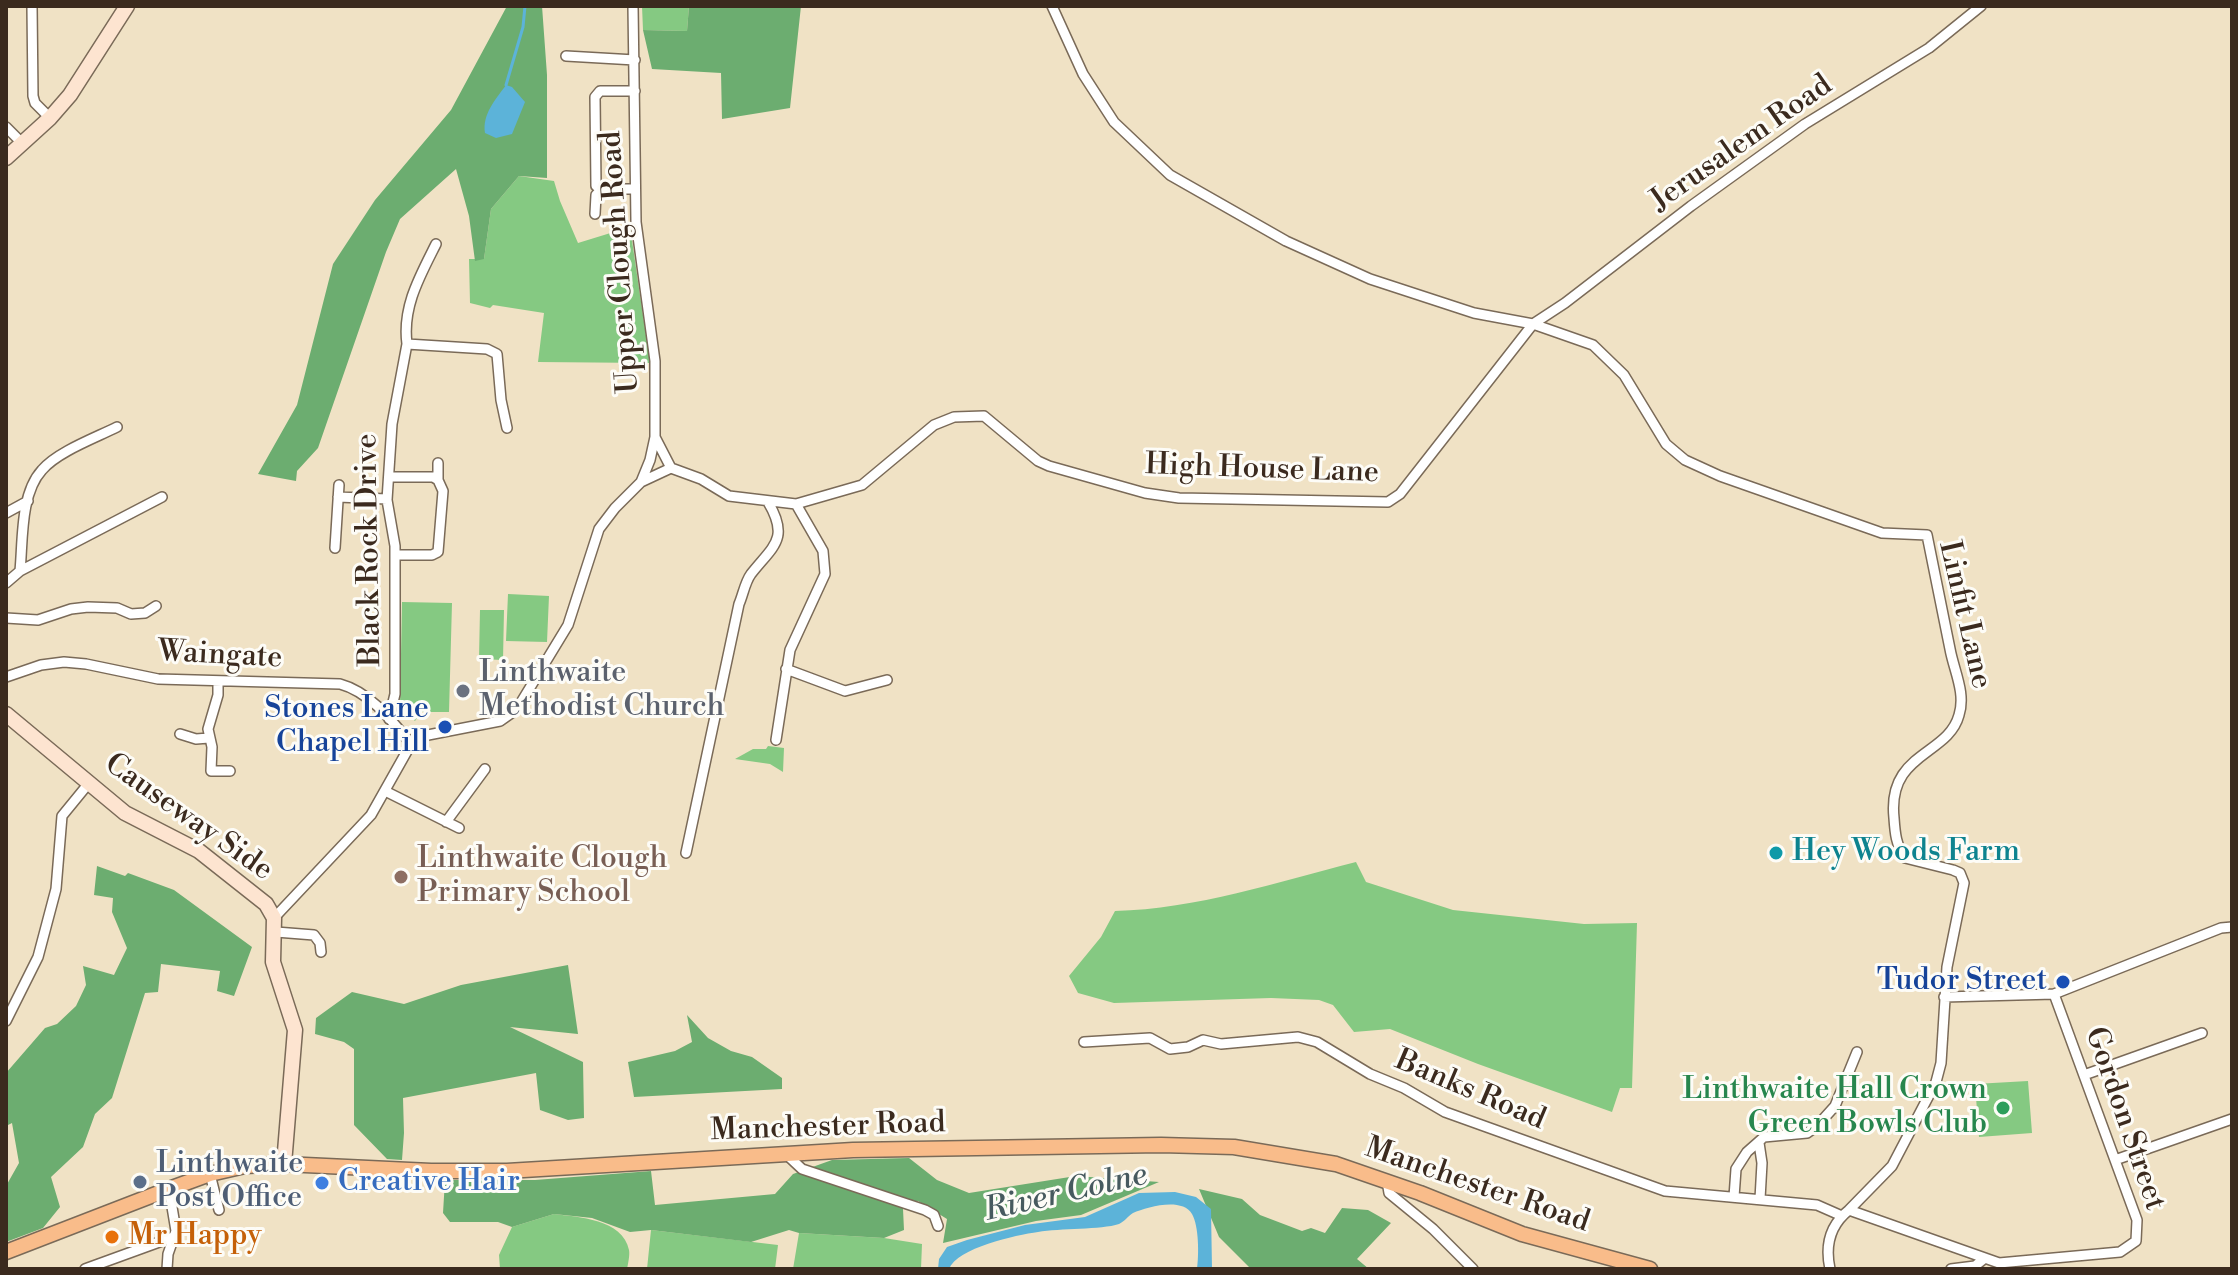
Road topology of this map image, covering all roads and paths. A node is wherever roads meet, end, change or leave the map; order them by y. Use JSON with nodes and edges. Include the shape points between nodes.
{"nodes":[{"id":1,"x":32,"y":6,"type":"edge"},
{"id":2,"x":127,"y":6,"type":"edge"},
{"id":3,"x":633,"y":6,"type":"edge"},
{"id":4,"x":1052,"y":6,"type":"edge"},
{"id":5,"x":1981,"y":6,"type":"edge"},
{"id":6,"x":566,"y":56,"type":"dead end"},
{"id":7,"x":635,"y":60,"type":"junction"},
{"id":8,"x":635,"y":91,"type":"junction"},
{"id":9,"x":50,"y":118,"type":"junction"},
{"id":10,"x":6,"y":127,"type":"edge"},
{"id":11,"x":22,"y":143,"type":"junction"},
{"id":12,"x":6,"y":158,"type":"edge"},
{"id":13,"x":602,"y":189,"type":"junction"},
{"id":14,"x":635,"y":189,"type":"junction"},
{"id":15,"x":595,"y":214,"type":"dead end"},
{"id":16,"x":436,"y":244,"type":"dead end"},
{"id":17,"x":1533,"y":324,"type":"junction"},
{"id":18,"x":407,"y":344,"type":"junction"},
{"id":19,"x":117,"y":427,"type":"dead end"},
{"id":20,"x":507,"y":428,"type":"dead end"},
{"id":21,"x":655,"y":437,"type":"junction"},
{"id":22,"x":438,"y":463,"type":"dead end"},
{"id":23,"x":671,"y":468,"type":"junction"},
{"id":24,"x":389,"y":477,"type":"junction"},
{"id":25,"x":438,"y":480,"type":"junction"},
{"id":26,"x":641,"y":482,"type":"junction"},
{"id":27,"x":339,"y":485,"type":"dead end"},
{"id":28,"x":162,"y":497,"type":"dead end"},
{"id":29,"x":338,"y":497,"type":"junction"},
{"id":30,"x":387,"y":499,"type":"junction"},
{"id":31,"x":28,"y":501,"type":"junction"},
{"id":32,"x":768,"y":502,"type":"junction"},
{"id":33,"x":796,"y":504,"type":"junction"},
{"id":34,"x":6,"y":513,"type":"edge"},
{"id":35,"x":335,"y":548,"type":"dead end"},
{"id":36,"x":395,"y":555,"type":"junction"},
{"id":37,"x":20,"y":571,"type":"junction"},
{"id":38,"x":6,"y":583,"type":"edge"},
{"id":39,"x":156,"y":606,"type":"dead end"},
{"id":40,"x":6,"y":618,"type":"edge"},
{"id":41,"x":786,"y":669,"type":"junction"},
{"id":42,"x":6,"y":677,"type":"edge"},
{"id":43,"x":887,"y":680,"type":"dead end"},
{"id":44,"x":218,"y":682,"type":"junction"},
{"id":45,"x":6,"y":714,"type":"edge"},
{"id":46,"x":389,"y":719,"type":"junction"},
{"id":47,"x":180,"y":734,"type":"dead end"},
{"id":48,"x":209,"y":738,"type":"junction"},
{"id":49,"x":776,"y":740,"type":"dead end"},
{"id":50,"x":411,"y":744,"type":"junction"},
{"id":51,"x":485,"y":769,"type":"dead end"},
{"id":52,"x":200,"y":770,"type":"dead end"},
{"id":53,"x":211,"y":771,"type":"junction"},
{"id":54,"x":230,"y":771,"type":"dead end"},
{"id":55,"x":89,"y":783,"type":"junction"},
{"id":56,"x":385,"y":791,"type":"junction"},
{"id":57,"x":446,"y":822,"type":"junction"},
{"id":58,"x":459,"y":828,"type":"dead end"},
{"id":59,"x":686,"y":853,"type":"dead end"},
{"id":60,"x":275,"y":925,"type":"junction"},
{"id":61,"x":2232,"y":927,"type":"edge"},
{"id":62,"x":321,"y":952,"type":"dead end"},
{"id":63,"x":2054,"y":994,"type":"junction"},
{"id":64,"x":1944,"y":997,"type":"junction"},
{"id":65,"x":6,"y":1021,"type":"edge"},
{"id":66,"x":2202,"y":1033,"type":"dead end"},
{"id":67,"x":1084,"y":1042,"type":"dead end"},
{"id":68,"x":1857,"y":1052,"type":"dead end"},
{"id":69,"x":2084,"y":1075,"type":"junction"},
{"id":70,"x":2232,"y":1119,"type":"edge"},
{"id":71,"x":1759,"y":1143,"type":"junction"},
{"id":72,"x":786,"y":1154,"type":"junction"},
{"id":73,"x":2115,"y":1160,"type":"junction"},
{"id":74,"x":284,"y":1164,"type":"junction"},
{"id":75,"x":210,"y":1174,"type":"junction"},
{"id":76,"x":1387,"y":1181,"type":"junction"},
{"id":77,"x":169,"y":1189,"type":"junction"},
{"id":78,"x":1734,"y":1197,"type":"junction"},
{"id":79,"x":1760,"y":1199,"type":"junction"},
{"id":80,"x":219,"y":1210,"type":"dead end"},
{"id":81,"x":1846,"y":1213,"type":"junction"},
{"id":82,"x":938,"y":1226,"type":"dead end"},
{"id":83,"x":173,"y":1237,"type":"junction"},
{"id":84,"x":6,"y":1252,"type":"edge"},
{"id":85,"x":1985,"y":1258,"type":"junction"},
{"id":86,"x":85,"y":1269,"type":"edge"},
{"id":87,"x":167,"y":1269,"type":"edge"},
{"id":88,"x":1473,"y":1269,"type":"edge"},
{"id":89,"x":1650,"y":1269,"type":"edge"},
{"id":90,"x":1830,"y":1269,"type":"edge"},
{"id":91,"x":1951,"y":1269,"type":"edge"}],
"edges":[{"from":1,"to":9,"type":"street","via":[[33,96]]},
{"from":2,"to":9,"type":"street"},
{"from":3,"to":7,"type":"street","name":"Upper Clough Road"},
{"from":4,"to":17,"type":"street","via":[[1083,74],[1114,122],[1170,175],[1286,241],[1370,279],[1474,313]]},
{"from":5,"to":17,"type":"street","name":"Jerusalem Road","via":[[1929,48],[1805,124]]},
{"from":6,"to":7,"type":"street"},
{"from":7,"to":8,"type":"street","name":"Upper Clough Road"},
{"from":8,"to":13,"type":"street","via":[[600,91],[595,97],[596,186]]},
{"from":8,"to":14,"type":"street","name":"Upper Clough Road"},
{"from":9,"to":11,"type":"street"},
{"from":10,"to":11,"type":"street"},
{"from":11,"to":12,"type":"street"},
{"from":13,"to":14,"type":"street"},
{"from":13,"to":15,"type":"street","via":[[596,195]]},
{"from":14,"to":21,"type":"street","name":"Upper Clough Road","via":[[655,361]]},
{"from":16,"to":18,"type":"street","name":"Black Rock Drive","via":[[408,305]]},
{"from":17,"to":33,"type":"street","name":"High House Lane","via":[[1400,494],[1388,502],[1145,493],[1038,461],[984,416],[954,417],[934,425],[862,485]]},
{"from":17,"to":64,"type":"street","name":"Linfit Lane","via":[[1593,345],[1624,375],[1666,444],[1685,460],[1882,533],[1927,535],[1961,691],[1959,716],[1949,733],[1913,760],[1894,790],[1893,813],[1897,846],[1905,858],[1953,870],[1964,883]]},
{"from":18,"to":20,"type":"street","via":[[497,354]]},
{"from":18,"to":24,"type":"street","name":"Black Rock Drive","via":[[392,424]]},
{"from":19,"to":31,"type":"street","via":[[51,462],[34,481]]},
{"from":21,"to":23,"type":"street"},
{"from":21,"to":26,"type":"street","name":"Upper Clough Road"},
{"from":22,"to":25,"type":"street"},
{"from":23,"to":26,"type":"street"},
{"from":23,"to":32,"type":"street","name":"High House Lane","via":[[729,496]]},
{"from":24,"to":25,"type":"street"},
{"from":24,"to":30,"type":"street","name":"Black Rock Drive"},
{"from":25,"to":36,"type":"street","via":[[443,491],[438,552]]},
{"from":26,"to":50,"type":"street","via":[[599,529],[568,625],[517,709],[500,721],[428,735]]},
{"from":27,"to":29,"type":"street"},
{"from":28,"to":37,"type":"street"},
{"from":29,"to":30,"type":"street"},
{"from":29,"to":35,"type":"street"},
{"from":30,"to":36,"type":"street","name":"Black Rock Drive"},
{"from":31,"to":34,"type":"street"},
{"from":31,"to":37,"type":"street"},
{"from":32,"to":33,"type":"street","name":"High House Lane"},
{"from":32,"to":59,"type":"street","via":[[778,519],[777,538],[768,557],[749,576],[739,604]]},
{"from":33,"to":41,"type":"street","via":[[823,551],[825,574]]},
{"from":36,"to":46,"type":"street","name":"Black Rock Drive","via":[[395,694]]},
{"from":37,"to":38,"type":"street"},
{"from":39,"to":40,"type":"street","via":[[145,613],[88,607],[38,620]]},
{"from":41,"to":43,"type":"street","via":[[845,691]]},
{"from":41,"to":49,"type":"street"},
{"from":42,"to":44,"type":"street","name":"Waingate","via":[[64,662],[158,679]]},
{"from":44,"to":46,"type":"street","name":"Waingate","via":[[340,684],[352,687]]},
{"from":44,"to":48,"type":"street"},
{"from":45,"to":55,"type":"street","name":"Causeway Side"},
{"from":46,"to":50,"type":"street","name":"Waingate"},
{"from":47,"to":48,"type":"street"},
{"from":48,"to":53,"type":"street"},
{"from":50,"to":56,"type":"street"},
{"from":51,"to":57,"type":"street"},
{"from":52,"to":53,"type":"street"},
{"from":53,"to":54,"type":"street"},
{"from":55,"to":60,"type":"street","name":"Causeway Side","via":[[125,813],[199,851],[266,904]]},
{"from":55,"to":65,"type":"street","via":[[62,816],[56,889],[38,957]]},
{"from":56,"to":57,"type":"street"},
{"from":56,"to":60,"type":"street","via":[[371,815]]},
{"from":57,"to":58,"type":"street"},
{"from":60,"to":62,"type":"street","via":[[314,935]]},
{"from":60,"to":74,"type":"street","via":[[273,962],[295,1030]]},
{"from":61,"to":63,"type":"street"},
{"from":63,"to":64,"type":"street"},
{"from":63,"to":69,"type":"street","name":"Gordon Street"},
{"from":64,"to":81,"type":"street","name":"Linfit Lane","via":[[1936,1082],[1892,1166]]},
{"from":66,"to":69,"type":"street"},
{"from":67,"to":78,"type":"street","name":"Banks Road","via":[[1150,1038],[1170,1049],[1203,1040],[1221,1044],[1298,1037],[1489,1129],[1665,1191]]},
{"from":68,"to":71,"type":"street","via":[[1835,1106],[1817,1126],[1807,1133],[1764,1137]]},
{"from":69,"to":73,"type":"street","name":"Gordon Street"},
{"from":70,"to":73,"type":"street"},
{"from":71,"to":78,"type":"street","via":[[1738,1163]]},
{"from":71,"to":79,"type":"street"},
{"from":72,"to":74,"type":"main road","name":"Manchester Road","via":[[507,1171]]},
{"from":72,"to":76,"type":"main road","name":"Manchester Road","via":[[1234,1147],[1336,1164]]},
{"from":72,"to":82,"type":"street","via":[[802,1169],[925,1210]]},
{"from":73,"to":85,"type":"street","name":"Gordon Street","via":[[2137,1220],[2136,1241],[2130,1248],[1999,1263]]},
{"from":74,"to":75,"type":"main road","name":"Manchester Road"},
{"from":75,"to":77,"type":"main road","name":"Manchester Road"},
{"from":75,"to":80,"type":"street"},
{"from":76,"to":88,"type":"street","via":[[1389,1193]]},
{"from":76,"to":89,"type":"main road","name":"Manchester Road","via":[[1522,1234]]},
{"from":77,"to":83,"type":"street"},
{"from":77,"to":84,"type":"main road","name":"Manchester Road"},
{"from":78,"to":79,"type":"street","name":"Banks Road"},
{"from":79,"to":81,"type":"street","name":"Banks Road"},
{"from":81,"to":85,"type":"street","name":"Gordon Street"},
{"from":81,"to":90,"type":"street","via":[[1831,1235]]},
{"from":83,"to":86,"type":"street"},
{"from":83,"to":87,"type":"street"},
{"from":85,"to":91,"type":"street","via":[[1975,1266]]}]}
